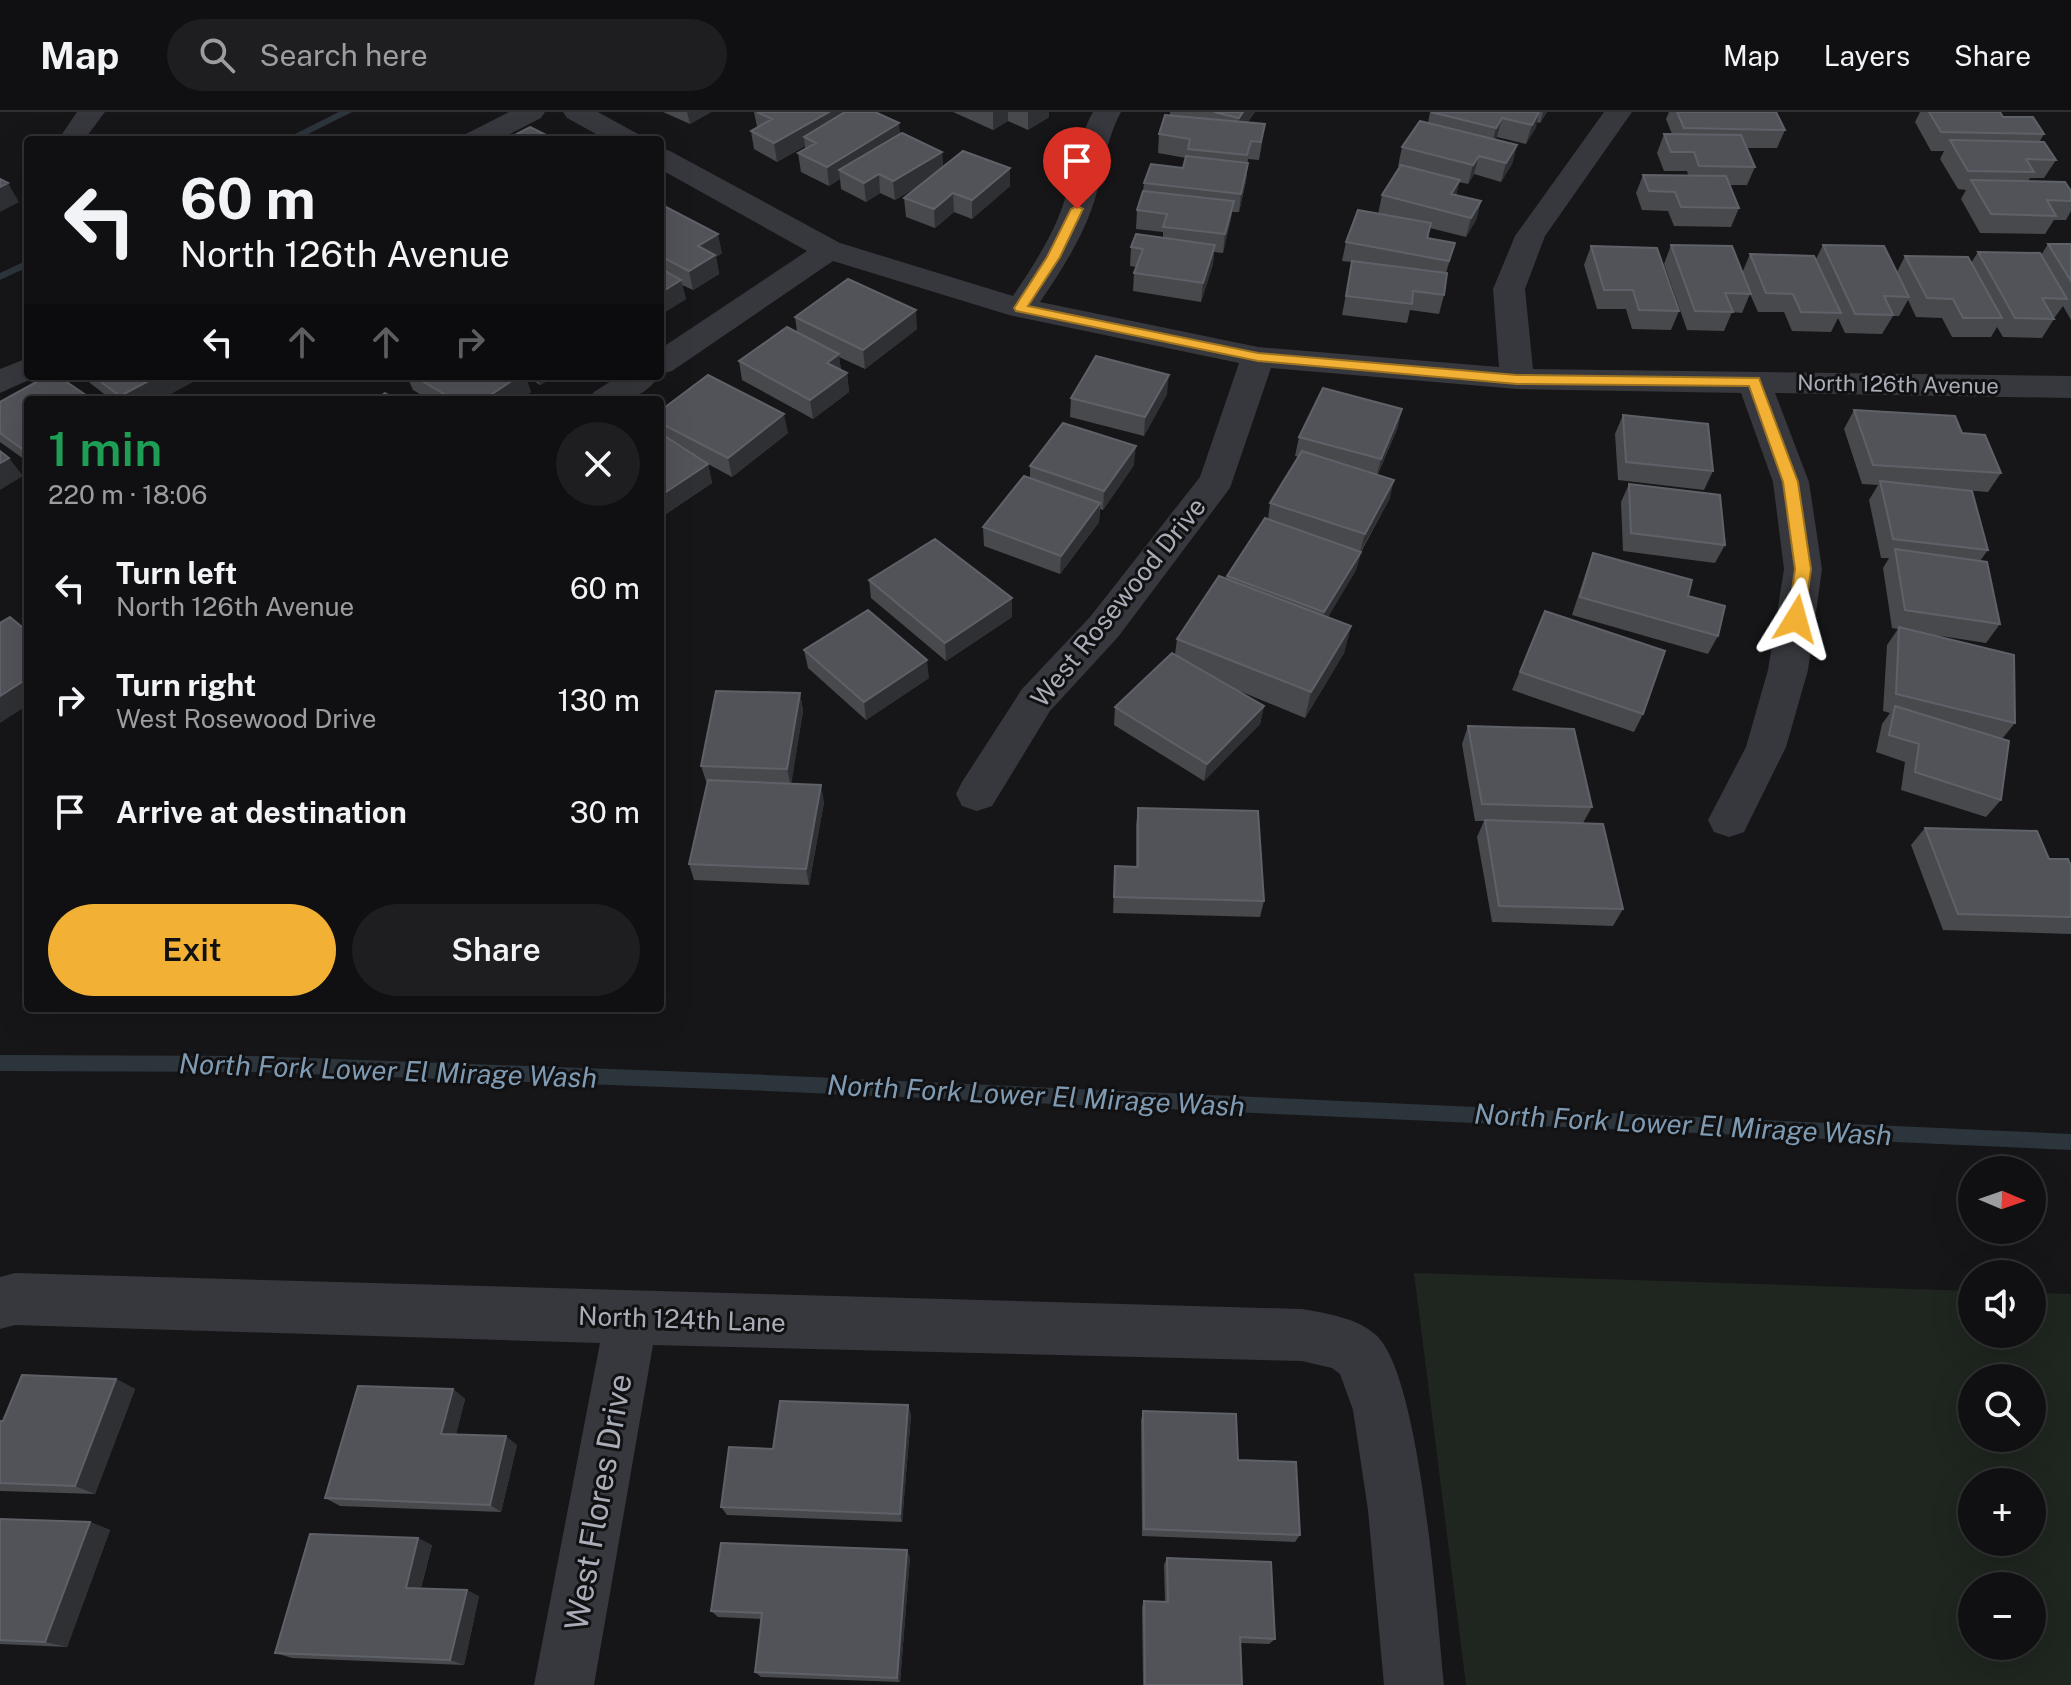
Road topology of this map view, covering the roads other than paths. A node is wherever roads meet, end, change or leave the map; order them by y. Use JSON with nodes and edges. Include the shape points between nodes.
{"nodes":[{"id":1,"x":91,"y":112,"type":"edge"},
{"id":2,"x":531,"y":112,"type":"edge"},
{"id":3,"x":577,"y":112,"type":"edge"},
{"id":4,"x":1107,"y":112,"type":"edge"},
{"id":5,"x":1618,"y":112,"type":"edge"},
{"id":6,"x":73,"y":136,"type":"edge"},
{"id":7,"x":484,"y":136,"type":"edge"},
{"id":8,"x":621,"y":136,"type":"edge"},
{"id":9,"x":664,"y":159,"type":"edge"},
{"id":10,"x":829,"y":250,"type":"junction"},
{"id":11,"x":1020,"y":308,"type":"junction"},
{"id":12,"x":1258,"y":357,"type":"junction"},
{"id":13,"x":664,"y":361,"type":"edge"},
{"id":14,"x":24,"y":370,"type":"edge"},
{"id":15,"x":1517,"y":379,"type":"junction"},
{"id":16,"x":636,"y":380,"type":"edge"},
{"id":17,"x":1754,"y":381,"type":"junction"},
{"id":18,"x":0,"y":382,"type":"edge"},
{"id":19,"x":2071,"y":387,"type":"edge"},
{"id":20,"x":612,"y":396,"type":"edge"},
{"id":21,"x":977,"y":794,"type":"dead end"},
{"id":22,"x":1729,"y":820,"type":"dead end"},
{"id":23,"x":0,"y":1303,"type":"edge"},
{"id":24,"x":631,"y":1318,"type":"junction"},
{"id":25,"x":564,"y":1685,"type":"edge"},
{"id":26,"x":1414,"y":1685,"type":"edge"}],
"edges":[{"from":1,"to":6,"type":"street"},
{"from":2,"to":7,"type":"street"},
{"from":3,"to":8,"type":"street"},
{"from":4,"to":11,"type":"street","via":[[1095,131],[1077,209],[1054,257]]},
{"from":5,"to":15,"type":"street","via":[[1530,236],[1509,289]]},
{"from":9,"to":10,"type":"street","name":"North 126th Avenue"},
{"from":10,"to":11,"type":"street","name":"North 126th Avenue"},
{"from":10,"to":13,"type":"street"},
{"from":11,"to":12,"type":"street","name":"North 126th Avenue"},
{"from":12,"to":15,"type":"street","name":"North 126th Avenue"},
{"from":12,"to":21,"type":"street","name":"West Rosewood Drive","via":[[1217,480],[1104,627],[1036,700]]},
{"from":14,"to":18,"type":"street"},
{"from":15,"to":17,"type":"street","name":"North 126th Avenue"},
{"from":16,"to":20,"type":"street"},
{"from":17,"to":19,"type":"street","name":"North 126th Avenue"},
{"from":17,"to":22,"type":"street","via":[[1791,482],[1803,569],[1788,670],[1766,747]]},
{"from":23,"to":24,"type":"street","name":"North 124th Lane","via":[[15,1299]]},
{"from":24,"to":25,"type":"street","name":"West Flores Drive"},
{"from":24,"to":26,"type":"street","name":"North 124th Lane","via":[[1302,1335],[1333,1341],[1361,1356],[1380,1401]]}]}
